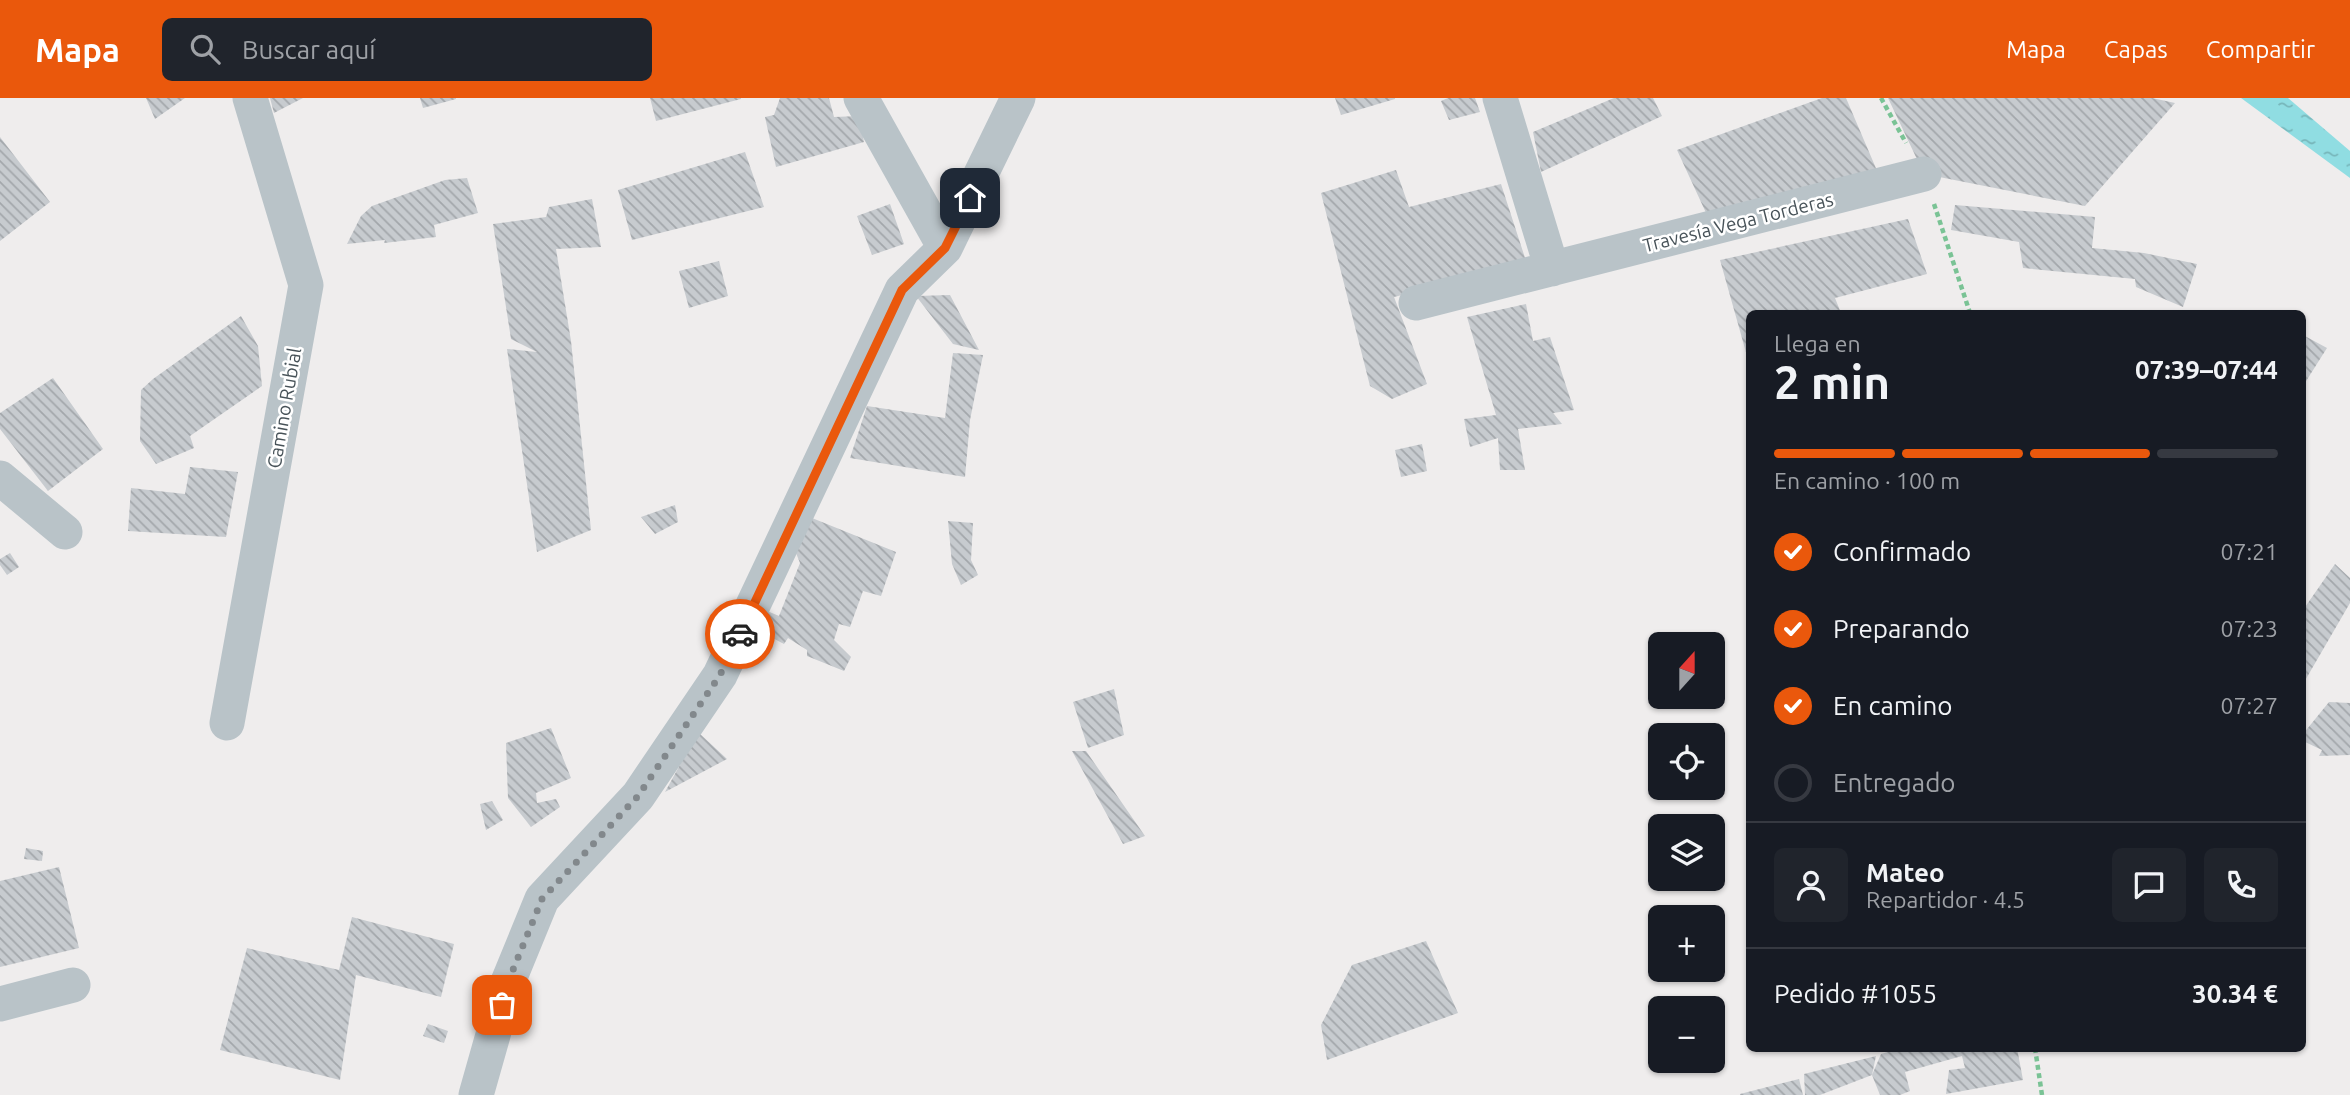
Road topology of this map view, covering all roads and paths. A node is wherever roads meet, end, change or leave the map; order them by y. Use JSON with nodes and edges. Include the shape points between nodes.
{"nodes":[{"id":1,"x":250,"y":98,"type":"edge"},
{"id":2,"x":861,"y":98,"type":"edge"},
{"id":3,"x":1018,"y":98,"type":"edge"},
{"id":4,"x":1500,"y":98,"type":"edge"},
{"id":5,"x":1924,"y":174,"type":"dead end"},
{"id":6,"x":945,"y":248,"type":"junction"},
{"id":7,"x":1552,"y":269,"type":"junction"},
{"id":8,"x":1416,"y":303,"type":"dead end"},
{"id":9,"x":0,"y":478,"type":"edge"},
{"id":10,"x":65,"y":532,"type":"dead end"},
{"id":11,"x":227,"y":723,"type":"dead end"},
{"id":12,"x":73,"y":985,"type":"dead end"},
{"id":13,"x":0,"y":1004,"type":"edge"},
{"id":14,"x":2036,"y":1052,"type":"edge"},
{"id":15,"x":476,"y":1095,"type":"edge"},
{"id":16,"x":2042,"y":1095,"type":"edge"}],
"edges":[{"from":1,"to":11,"type":"street","name":"Camino Rubial","via":[[306,285]]},
{"from":2,"to":6,"type":"street"},
{"from":3,"to":6,"type":"street"},
{"from":4,"to":7,"type":"street"},
{"from":5,"to":7,"type":"street","name":"Travesía Vega Torderas"},
{"from":6,"to":15,"type":"street","via":[[902,290],[720,675],[638,796],[542,899],[508,982]]},
{"from":7,"to":8,"type":"street","name":"Travesía Vega Torderas"},
{"from":9,"to":10,"type":"street"},
{"from":12,"to":13,"type":"street"},
{"from":14,"to":16,"type":"path"}]}
